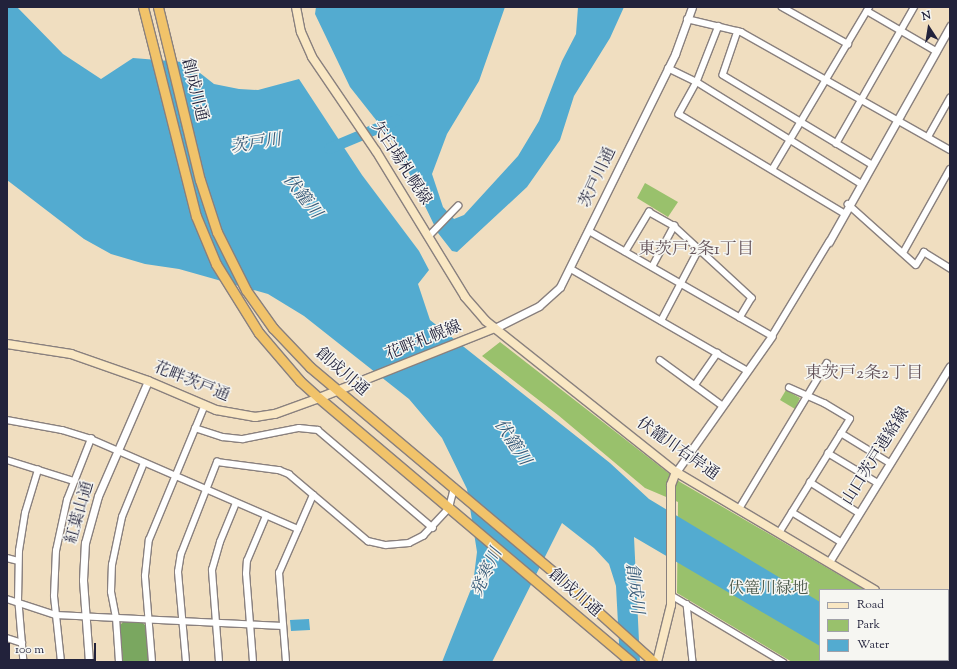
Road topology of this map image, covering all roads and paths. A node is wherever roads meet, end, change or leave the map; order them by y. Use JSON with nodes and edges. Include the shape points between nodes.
{"nodes":[{"id":1,"x":142,"y":7,"type":"edge"},
{"id":2,"x":158,"y":7,"type":"edge"},
{"id":3,"x":296,"y":7,"type":"edge"},
{"id":4,"x":692,"y":7,"type":"edge"},
{"id":5,"x":782,"y":7,"type":"edge"},
{"id":6,"x":914,"y":7,"type":"edge"},
{"id":7,"x":868,"y":9,"type":"edge"},
{"id":8,"x":687,"y":19,"type":"junction"},
{"id":9,"x":718,"y":26,"type":"junction"},
{"id":10,"x":950,"y":26,"type":"edge"},
{"id":11,"x":900,"y":30,"type":"junction"},
{"id":12,"x":738,"y":31,"type":"junction"},
{"id":13,"x":848,"y":44,"type":"junction"},
{"id":14,"x":936,"y":51,"type":"junction"},
{"id":15,"x":668,"y":68,"type":"junction"},
{"id":16,"x":827,"y":80,"type":"junction"},
{"id":17,"x":697,"y":82,"type":"junction"},
{"id":18,"x":950,"y":98,"type":"edge"},
{"id":19,"x":861,"y":99,"type":"junction"},
{"id":20,"x":896,"y":119,"type":"junction"},
{"id":21,"x":801,"y":123,"type":"junction"},
{"id":22,"x":928,"y":137,"type":"junction"},
{"id":23,"x":790,"y":140,"type":"junction"},
{"id":24,"x":836,"y":144,"type":"junction"},
{"id":25,"x":950,"y":150,"type":"edge"},
{"id":26,"x":871,"y":164,"type":"junction"},
{"id":27,"x":950,"y":169,"type":"edge"},
{"id":28,"x":772,"y":170,"type":"junction"},
{"id":29,"x":860,"y":183,"type":"junction"},
{"id":30,"x":848,"y":204,"type":"junction"},
{"id":31,"x":458,"y":206,"type":"dead end"},
{"id":32,"x":844,"y":213,"type":"junction"},
{"id":33,"x":674,"y":226,"type":"junction"},
{"id":34,"x":589,"y":231,"type":"junction"},
{"id":35,"x":432,"y":234,"type":"junction"},
{"id":36,"x":829,"y":242,"type":"joint"},
{"id":37,"x":699,"y":249,"type":"junction"},
{"id":38,"x":625,"y":252,"type":"junction"},
{"id":39,"x":902,"y":253,"type":"junction"},
{"id":40,"x":652,"y":267,"type":"junction"},
{"id":41,"x":950,"y":268,"type":"edge"},
{"id":42,"x":571,"y":269,"type":"junction"},
{"id":43,"x":680,"y":284,"type":"junction"},
{"id":44,"x":740,"y":318,"type":"junction"},
{"id":45,"x":661,"y":321,"type":"junction"},
{"id":46,"x":495,"y":328,"type":"junction"},
{"id":47,"x":772,"y":336,"type":"junction"},
{"id":48,"x":7,"y":344,"type":"edge"},
{"id":49,"x":717,"y":353,"type":"junction"},
{"id":50,"x":660,"y":360,"type":"dead end"},
{"id":51,"x":826,"y":363,"type":"dead end"},
{"id":52,"x":950,"y":366,"type":"edge"},
{"id":53,"x":748,"y":371,"type":"junction"},
{"id":54,"x":148,"y":381,"type":"junction"},
{"id":55,"x":363,"y":381,"type":"joint"},
{"id":56,"x":695,"y":385,"type":"junction"},
{"id":57,"x":789,"y":388,"type":"dead end"},
{"id":58,"x":338,"y":391,"type":"junction"},
{"id":59,"x":806,"y":397,"type":"junction"},
{"id":60,"x":319,"y":398,"type":"junction"},
{"id":61,"x":205,"y":405,"type":"junction"},
{"id":62,"x":723,"y":406,"type":"junction"},
{"id":63,"x":7,"y":420,"type":"edge"},
{"id":64,"x":195,"y":428,"type":"junction"},
{"id":65,"x":841,"y":433,"type":"junction"},
{"id":66,"x":91,"y":439,"type":"junction"},
{"id":67,"x":117,"y":452,"type":"junction"},
{"id":68,"x":828,"y":453,"type":"junction"},
{"id":69,"x":7,"y":460,"type":"edge"},
{"id":70,"x":144,"y":463,"type":"junction"},
{"id":71,"x":890,"y":463,"type":"junction"},
{"id":72,"x":38,"y":470,"type":"junction"},
{"id":73,"x":676,"y":472,"type":"junction"},
{"id":74,"x":174,"y":476,"type":"junction"},
{"id":75,"x":74,"y":481,"type":"junction"},
{"id":76,"x":810,"y":482,"type":"junction"},
{"id":77,"x":878,"y":483,"type":"junction"},
{"id":78,"x":455,"y":489,"type":"junction"},
{"id":79,"x":205,"y":490,"type":"junction"},
{"id":80,"x":313,"y":495,"type":"junction"},
{"id":81,"x":236,"y":503,"type":"junction"},
{"id":82,"x":449,"y":508,"type":"junction"},
{"id":83,"x":739,"y":509,"type":"junction"},
{"id":84,"x":792,"y":512,"type":"junction"},
{"id":85,"x":859,"y":513,"type":"junction"},
{"id":86,"x":266,"y":516,"type":"junction"},
{"id":87,"x":433,"y":528,"type":"junction"},
{"id":88,"x":298,"y":529,"type":"junction"},
{"id":89,"x":779,"y":533,"type":"junction"},
{"id":90,"x":841,"y":542,"type":"junction"},
{"id":91,"x":7,"y":558,"type":"edge"},
{"id":92,"x":18,"y":561,"type":"junction"},
{"id":93,"x":829,"y":562,"type":"junction"},
{"id":94,"x":873,"y":589,"type":"edge"},
{"id":95,"x":671,"y":595,"type":"junction"},
{"id":96,"x":7,"y":599,"type":"edge"},
{"id":97,"x":19,"y":602,"type":"junction"},
{"id":98,"x":687,"y":604,"type":"junction"},
{"id":99,"x":56,"y":615,"type":"junction"},
{"id":100,"x":85,"y":616,"type":"junction"},
{"id":101,"x":116,"y":618,"type":"junction"},
{"id":102,"x":148,"y":620,"type":"junction"},
{"id":103,"x":181,"y":621,"type":"junction"},
{"id":104,"x":215,"y":623,"type":"junction"},
{"id":105,"x":249,"y":625,"type":"junction"},
{"id":106,"x":283,"y":626,"type":"junction"},
{"id":107,"x":7,"y":638,"type":"edge"},
{"id":108,"x":22,"y":643,"type":"junction"},
{"id":109,"x":24,"y":662,"type":"edge"},
{"id":110,"x":61,"y":662,"type":"edge"},
{"id":111,"x":89,"y":662,"type":"edge"},
{"id":112,"x":119,"y":662,"type":"edge"},
{"id":113,"x":152,"y":662,"type":"edge"},
{"id":114,"x":186,"y":662,"type":"edge"},
{"id":115,"x":219,"y":662,"type":"edge"},
{"id":116,"x":253,"y":662,"type":"edge"},
{"id":117,"x":286,"y":662,"type":"edge"},
{"id":118,"x":631,"y":662,"type":"edge"},
{"id":119,"x":654,"y":662,"type":"edge"},
{"id":120,"x":657,"y":662,"type":"edge"},
{"id":121,"x":693,"y":662,"type":"edge"},
{"id":122,"x":783,"y":662,"type":"edge"}],
"edges":[{"from":1,"to":60,"type":"highway","name":"創成川通","via":[[196,216],[216,264],[259,333],[300,381]]},
{"from":2,"to":58,"type":"highway","name":"創成川通","via":[[200,180],[218,232],[246,290],[273,328],[310,367]]},
{"from":3,"to":35,"type":"main road","name":"矢臼場札幌線","via":[[301,32],[312,57]]},
{"from":4,"to":8,"type":"street","name":"茨戸川通"},
{"from":5,"to":13,"type":"street"},
{"from":6,"to":11,"type":"street"},
{"from":7,"to":11,"type":"street"},
{"from":7,"to":13,"type":"street"},
{"from":8,"to":9,"type":"street"},
{"from":8,"to":15,"type":"street","name":"茨戸川通"},
{"from":9,"to":12,"type":"street"},
{"from":9,"to":17,"type":"street"},
{"from":10,"to":14,"type":"street"},
{"from":11,"to":14,"type":"street"},
{"from":11,"to":19,"type":"street"},
{"from":12,"to":16,"type":"street"},
{"from":12,"to":21,"type":"street","via":[[723,75]]},
{"from":13,"to":16,"type":"street"},
{"from":14,"to":20,"type":"street"},
{"from":15,"to":17,"type":"street"},
{"from":15,"to":34,"type":"street","name":"茨戸川通"},
{"from":16,"to":19,"type":"street"},
{"from":16,"to":21,"type":"street"},
{"from":17,"to":23,"type":"street"},
{"from":17,"to":28,"type":"street","via":[[679,114]]},
{"from":18,"to":22,"type":"street"},
{"from":19,"to":20,"type":"street"},
{"from":19,"to":24,"type":"street"},
{"from":20,"to":22,"type":"street"},
{"from":20,"to":26,"type":"street"},
{"from":21,"to":23,"type":"street"},
{"from":21,"to":24,"type":"street"},
{"from":22,"to":25,"type":"street"},
{"from":23,"to":28,"type":"street"},
{"from":23,"to":29,"type":"street"},
{"from":24,"to":26,"type":"street"},
{"from":26,"to":29,"type":"street"},
{"from":27,"to":39,"type":"street"},
{"from":28,"to":32,"type":"street"},
{"from":29,"to":30,"type":"street"},
{"from":30,"to":32,"type":"street"},
{"from":30,"to":39,"type":"street"},
{"from":31,"to":35,"type":"street"},
{"from":32,"to":36,"type":"street"},
{"from":33,"to":37,"type":"street"},
{"from":33,"to":38,"type":"street","via":[[649,212]]},
{"from":33,"to":40,"type":"street"},
{"from":34,"to":38,"type":"street"},
{"from":34,"to":42,"type":"street","name":"茨戸川通"},
{"from":35,"to":46,"type":"main road","name":"矢臼場札幌線","via":[[465,297]]},
{"from":36,"to":47,"type":"street"},
{"from":37,"to":43,"type":"street"},
{"from":37,"to":44,"type":"street","via":[[752,298]]},
{"from":38,"to":40,"type":"street"},
{"from":39,"to":41,"type":"street","via":[[916,265],[924,252]]},
{"from":40,"to":43,"type":"street"},
{"from":42,"to":45,"type":"street"},
{"from":42,"to":46,"type":"street","name":"茨戸川通","via":[[549,300]]},
{"from":43,"to":44,"type":"street"},
{"from":43,"to":45,"type":"street"},
{"from":44,"to":47,"type":"street"},
{"from":45,"to":49,"type":"street"},
{"from":46,"to":55,"type":"main road","name":"花畔札幌線"},
{"from":46,"to":73,"type":"main road","name":"伏籠川右岸通"},
{"from":47,"to":53,"type":"street"},
{"from":48,"to":54,"type":"main road","name":"花畔茨戸通","via":[[71,354]]},
{"from":49,"to":53,"type":"street"},
{"from":49,"to":56,"type":"street"},
{"from":50,"to":56,"type":"street"},
{"from":51,"to":59,"type":"street"},
{"from":52,"to":71,"type":"street","name":"山口茨戸連絡線"},
{"from":53,"to":62,"type":"street"},
{"from":54,"to":61,"type":"main road","name":"花畔茨戸通"},
{"from":54,"to":67,"type":"street","name":"紅葉山通"},
{"from":55,"to":58,"type":"main road","name":"花畔茨戸通"},
{"from":56,"to":62,"type":"street"},
{"from":57,"to":59,"type":"street"},
{"from":58,"to":60,"type":"main road","name":"花畔茨戸通"},
{"from":58,"to":78,"type":"highway","name":"創成川通"},
{"from":59,"to":65,"type":"street","via":[[825,404],[850,419]]},
{"from":59,"to":83,"type":"street"},
{"from":60,"to":61,"type":"main road","name":"花畔茨戸通","via":[[275,414],[256,417],[235,415]]},
{"from":60,"to":82,"type":"highway","name":"創成川通"},
{"from":61,"to":64,"type":"street"},
{"from":62,"to":73,"type":"street"},
{"from":63,"to":66,"type":"street","via":[[62,430]]},
{"from":64,"to":74,"type":"street"},
{"from":64,"to":87,"type":"street","via":[[223,437],[243,439],[299,428],[318,430]]},
{"from":65,"to":68,"type":"street"},
{"from":65,"to":71,"type":"street"},
{"from":66,"to":67,"type":"street"},
{"from":66,"to":75,"type":"street"},
{"from":67,"to":70,"type":"street"},
{"from":67,"to":100,"type":"street","name":"紅葉山通","via":[[98,496],[85,543]]},
{"from":68,"to":76,"type":"street"},
{"from":68,"to":77,"type":"street"},
{"from":69,"to":72,"type":"street"},
{"from":70,"to":74,"type":"street"},
{"from":70,"to":101,"type":"street","via":[[122,517],[116,543],[111,592]]},
{"from":71,"to":77,"type":"street","name":"山口茨戸連絡線"},
{"from":72,"to":75,"type":"street"},
{"from":72,"to":92,"type":"street","via":[[25,513]]},
{"from":73,"to":83,"type":"main road","name":"伏籠川右岸通"},
{"from":73,"to":95,"type":"main road","via":[[671,485]]},
{"from":74,"to":79,"type":"street"},
{"from":74,"to":102,"type":"street","via":[[149,540],[145,561]]},
{"from":75,"to":99,"type":"street","via":[[67,500],[56,551]]},
{"from":76,"to":84,"type":"street"},
{"from":76,"to":85,"type":"street"},
{"from":77,"to":85,"type":"street","name":"山口茨戸連絡線"},
{"from":78,"to":82,"type":"street"},
{"from":78,"to":119,"type":"highway","name":"創成川通"},
{"from":79,"to":80,"type":"street","via":[[217,462],[278,470],[289,474]]},
{"from":79,"to":81,"type":"street"},
{"from":79,"to":103,"type":"street","via":[[180,554],[178,572]]},
{"from":80,"to":87,"type":"street","via":[[368,541],[386,545],[409,543]]},
{"from":80,"to":88,"type":"street"},
{"from":81,"to":86,"type":"street"},
{"from":81,"to":104,"type":"street","via":[[217,548],[212,570]]},
{"from":82,"to":87,"type":"street"},
{"from":82,"to":118,"type":"highway","name":"創成川通"},
{"from":83,"to":89,"type":"main road","name":"伏籠川右岸通"},
{"from":84,"to":89,"type":"street"},
{"from":84,"to":90,"type":"street"},
{"from":85,"to":90,"type":"street","name":"山口茨戸連絡線"},
{"from":86,"to":88,"type":"street"},
{"from":86,"to":105,"type":"street","via":[[247,561]]},
{"from":88,"to":106,"type":"street","via":[[279,572]]},
{"from":89,"to":93,"type":"main road","name":"伏籠川右岸通"},
{"from":90,"to":93,"type":"street","name":"山口茨戸連絡線"},
{"from":91,"to":92,"type":"street"},
{"from":92,"to":97,"type":"street"},
{"from":93,"to":94,"type":"main road","name":"伏籠川右岸通"},
{"from":95,"to":98,"type":"street"},
{"from":95,"to":120,"type":"main road","via":[[667,625]]},
{"from":96,"to":97,"type":"street"},
{"from":97,"to":99,"type":"street"},
{"from":97,"to":108,"type":"street"},
{"from":98,"to":121,"type":"street"},
{"from":98,"to":122,"type":"street"},
{"from":99,"to":100,"type":"street"},
{"from":99,"to":110,"type":"street"},
{"from":100,"to":101,"type":"street"},
{"from":100,"to":111,"type":"street","name":"紅葉山通"},
{"from":101,"to":102,"type":"street"},
{"from":101,"to":112,"type":"street"},
{"from":102,"to":103,"type":"street"},
{"from":102,"to":113,"type":"street"},
{"from":103,"to":104,"type":"street"},
{"from":103,"to":114,"type":"street"},
{"from":104,"to":105,"type":"street"},
{"from":104,"to":115,"type":"street"},
{"from":105,"to":106,"type":"street"},
{"from":105,"to":116,"type":"street"},
{"from":106,"to":117,"type":"street"},
{"from":107,"to":108,"type":"street"},
{"from":108,"to":109,"type":"street"}]}
